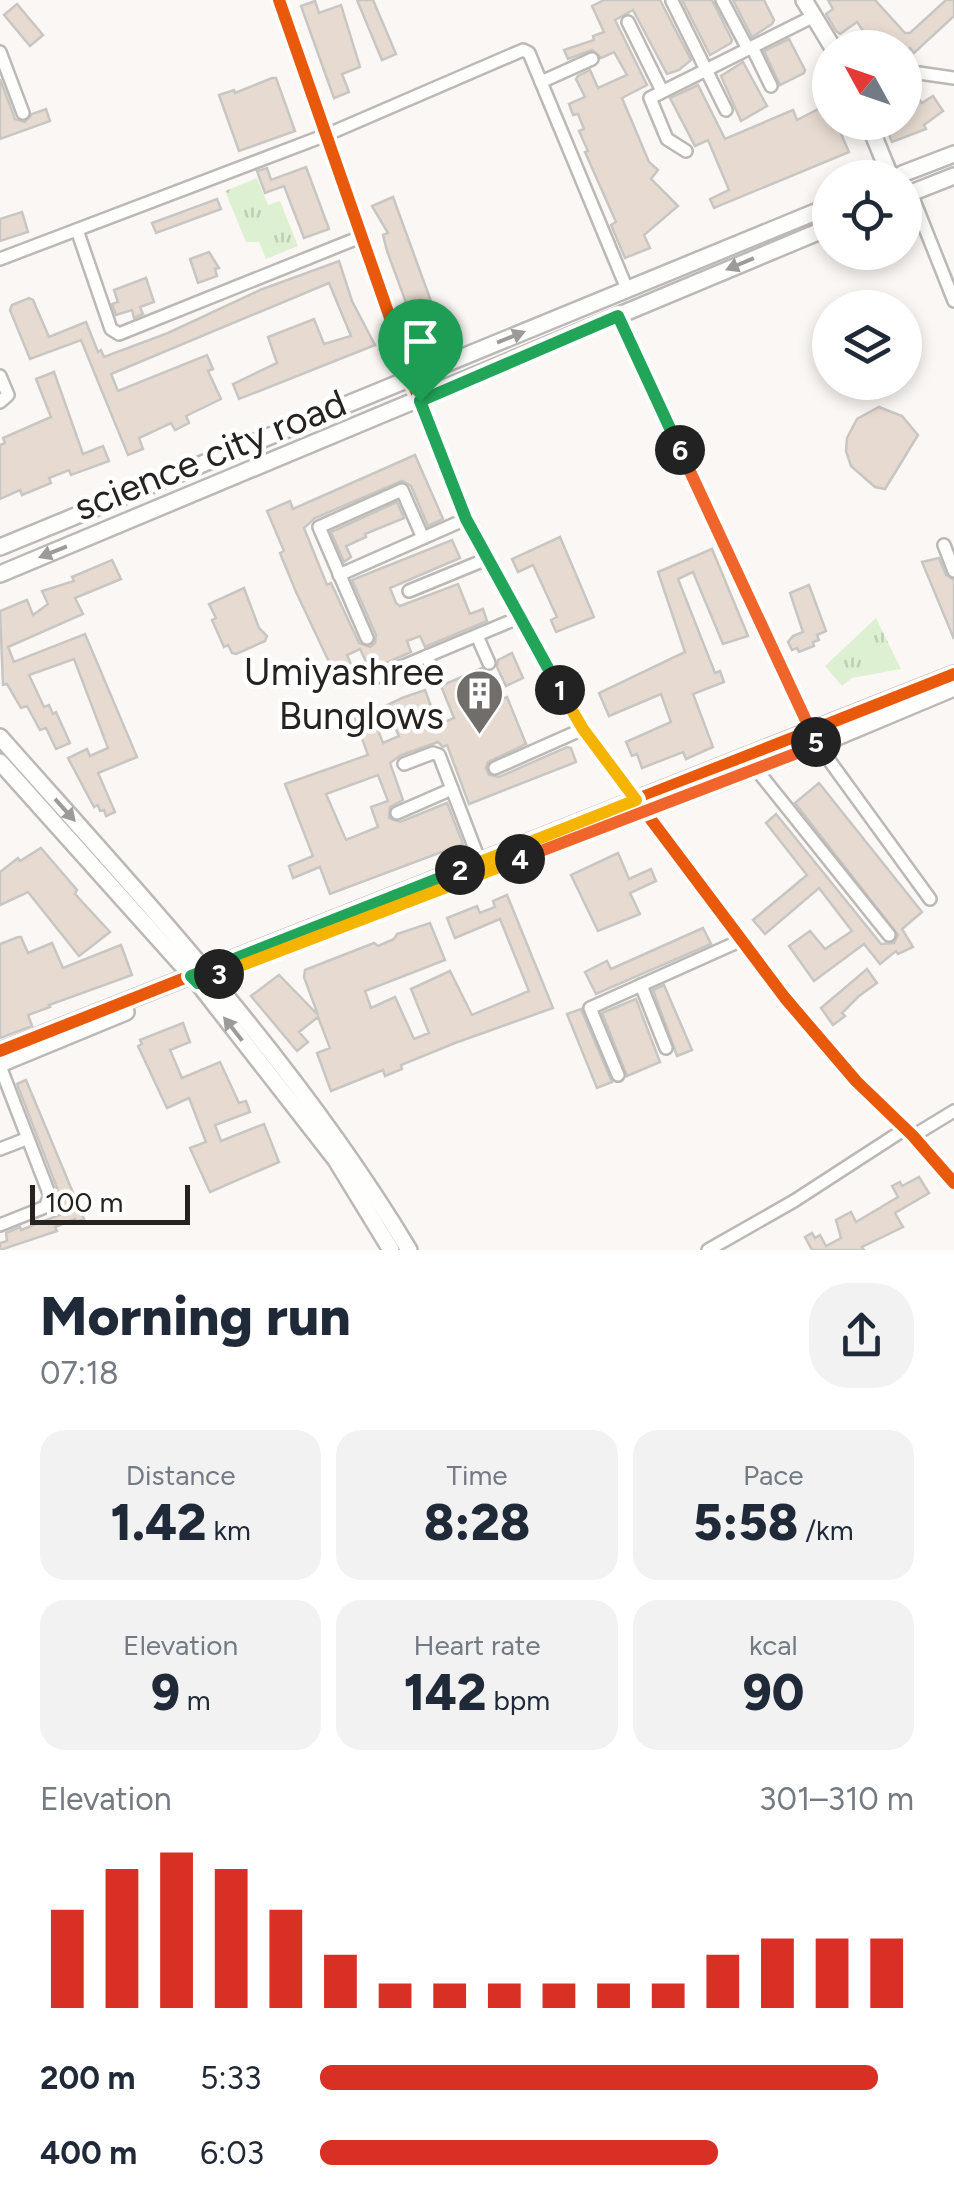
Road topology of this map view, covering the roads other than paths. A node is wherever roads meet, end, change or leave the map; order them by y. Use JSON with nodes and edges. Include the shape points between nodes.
{"nodes":[{"id":1,"x":279,"y":0,"type":"edge"},
{"id":2,"x":722,"y":0,"type":"edge"},
{"id":3,"x":804,"y":0,"type":"edge"},
{"id":4,"x":672,"y":2,"type":"edge"},
{"id":5,"x":814,"y":16,"type":"junction"},
{"id":6,"x":628,"y":22,"type":"dead end"},
{"id":7,"x":822,"y":30,"type":"edge"},
{"id":8,"x":750,"y":48,"type":"junction"},
{"id":9,"x":0,"y":52,"type":"edge"},
{"id":10,"x":592,"y":60,"type":"dead end"},
{"id":11,"x":706,"y":69,"type":"junction"},
{"id":12,"x":3,"y":70,"type":"edge"},
{"id":13,"x":922,"y":73,"type":"edge"},
{"id":14,"x":954,"y":78,"type":"edge"},
{"id":15,"x":541,"y":82,"type":"junction"},
{"id":16,"x":771,"y":86,"type":"dead end"},
{"id":17,"x":662,"y":91,"type":"junction"},
{"id":18,"x":726,"y":110,"type":"dead end"},
{"id":19,"x":23,"y":113,"type":"dead end"},
{"id":20,"x":326,"y":136,"type":"junction"},
{"id":21,"x":686,"y":151,"type":"dead end"},
{"id":22,"x":954,"y":154,"type":"edge"},
{"id":23,"x":922,"y":166,"type":"edge"},
{"id":24,"x":954,"y":176,"type":"edge"},
{"id":25,"x":922,"y":189,"type":"edge"},
{"id":26,"x":812,"y":213,"type":"edge"},
{"id":27,"x":922,"y":227,"type":"edge"},
{"id":28,"x":76,"y":230,"type":"junction"},
{"id":29,"x":812,"y":235,"type":"edge"},
{"id":30,"x":363,"y":236,"type":"junction"},
{"id":31,"x":0,"y":259,"type":"edge"},
{"id":32,"x":628,"y":289,"type":"junction"},
{"id":33,"x":954,"y":301,"type":"edge"},
{"id":34,"x":618,"y":316,"type":"junction"},
{"id":35,"x":0,"y":376,"type":"edge"},
{"id":36,"x":411,"y":378,"type":"junction"},
{"id":37,"x":420,"y":401,"type":"junction"},
{"id":38,"x":0,"y":402,"type":"edge"},
{"id":39,"x":466,"y":519,"type":"junction"},
{"id":40,"x":423,"y":538,"type":"junction"},
{"id":41,"x":944,"y":545,"type":"dead end"},
{"id":42,"x":0,"y":548,"type":"edge"},
{"id":43,"x":486,"y":558,"type":"junction"},
{"id":44,"x":954,"y":571,"type":"edge"},
{"id":45,"x":0,"y":574,"type":"edge"},
{"id":46,"x":338,"y":575,"type":"junction"},
{"id":47,"x":409,"y":592,"type":"dead end"},
{"id":48,"x":518,"y":618,"type":"junction"},
{"id":49,"x":476,"y":636,"type":"junction"},
{"id":50,"x":368,"y":638,"type":"dead end"},
{"id":51,"x":427,"y":656,"type":"junction"},
{"id":52,"x":489,"y":662,"type":"dead end"},
{"id":53,"x":377,"y":678,"type":"dead end"},
{"id":54,"x":435,"y":679,"type":"dead end"},
{"id":55,"x":952,"y":688,"type":"edge"},
{"id":56,"x":583,"y":729,"type":"junction"},
{"id":57,"x":0,"y":737,"type":"edge"},
{"id":58,"x":814,"y":738,"type":"junction"},
{"id":59,"x":0,"y":762,"type":"edge"},
{"id":60,"x":404,"y":764,"type":"dead end"},
{"id":61,"x":495,"y":768,"type":"dead end"},
{"id":62,"x":756,"y":769,"type":"junction"},
{"id":63,"x":452,"y":789,"type":"junction"},
{"id":64,"x":640,"y":806,"type":"junction"},
{"id":65,"x":397,"y":813,"type":"dead end"},
{"id":66,"x":480,"y":862,"type":"junction"},
{"id":67,"x":930,"y":899,"type":"dead end"},
{"id":68,"x":890,"y":935,"type":"dead end"},
{"id":69,"x":742,"y":940,"type":"junction"},
{"id":70,"x":202,"y":976,"type":"junction"},
{"id":71,"x":641,"y":985,"type":"junction"},
{"id":72,"x":666,"y":1048,"type":"dead end"},
{"id":73,"x":0,"y":1051,"type":"edge"},
{"id":74,"x":0,"y":1065,"type":"edge"},
{"id":75,"x":618,"y":1075,"type":"dead end"},
{"id":76,"x":954,"y":1112,"type":"edge"},
{"id":77,"x":909,"y":1133,"type":"junction"},
{"id":78,"x":26,"y":1139,"type":"junction"},
{"id":79,"x":0,"y":1150,"type":"edge"},
{"id":80,"x":954,"y":1183,"type":"edge"},
{"id":81,"x":0,"y":1225,"type":"edge"},
{"id":82,"x":391,"y":1250,"type":"edge"},
{"id":83,"x":409,"y":1250,"type":"edge"},
{"id":84,"x":708,"y":1250,"type":"edge"}],
"edges":[{"from":1,"to":20,"type":"street"},
{"from":2,"to":8,"type":"street"},
{"from":3,"to":5,"type":"street"},
{"from":4,"to":11,"type":"street"},
{"from":5,"to":7,"type":"street"},
{"from":5,"to":8,"type":"street"},
{"from":6,"to":17,"type":"street"},
{"from":8,"to":11,"type":"street"},
{"from":8,"to":16,"type":"street"},
{"from":9,"to":12,"type":"street"},
{"from":10,"to":15,"type":"street"},
{"from":11,"to":17,"type":"street"},
{"from":11,"to":18,"type":"street"},
{"from":12,"to":19,"type":"street"},
{"from":13,"to":14,"type":"street"},
{"from":15,"to":20,"type":"street","via":[[524,50]]},
{"from":15,"to":32,"type":"street"},
{"from":17,"to":21,"type":"street","via":[[649,102],[669,142]]},
{"from":20,"to":28,"type":"street"},
{"from":20,"to":30,"type":"street"},
{"from":22,"to":23,"type":"street"},
{"from":24,"to":25,"type":"street"},
{"from":26,"to":32,"type":"street"},
{"from":27,"to":33,"type":"street"},
{"from":28,"to":30,"type":"street","via":[[118,334]]},
{"from":28,"to":31,"type":"street"},
{"from":29,"to":34,"type":"street","name":"science city road","one_way":true},
{"from":30,"to":36,"type":"street"},
{"from":36,"to":32,"type":"street","one_way":true},
{"from":34,"to":37,"type":"street","name":"science city road"},
{"from":34,"to":58,"type":"street"},
{"from":35,"to":38,"type":"street","via":[[8,395]]},
{"from":36,"to":37,"type":"street"},
{"from":36,"to":42,"type":"street"},
{"from":37,"to":39,"type":"street"},
{"from":37,"to":45,"type":"street","name":"science city road","one_way":true},
{"from":39,"to":40,"type":"street"},
{"from":39,"to":43,"type":"street"},
{"from":40,"to":46,"type":"street"},
{"from":40,"to":46,"type":"street","via":[[402,490],[319,527]]},
{"from":41,"to":44,"type":"street"},
{"from":43,"to":47,"type":"street"},
{"from":43,"to":48,"type":"street"},
{"from":46,"to":50,"type":"street"},
{"from":48,"to":49,"type":"street"},
{"from":48,"to":56,"type":"street"},
{"from":49,"to":51,"type":"street"},
{"from":49,"to":52,"type":"street"},
{"from":51,"to":53,"type":"street"},
{"from":51,"to":54,"type":"street"},
{"from":55,"to":58,"type":"street"},
{"from":56,"to":61,"type":"street"},
{"from":56,"to":64,"type":"street"},
{"from":57,"to":70,"type":"street","one_way":true},
{"from":58,"to":62,"type":"street"},
{"from":58,"to":64,"type":"street"},
{"from":58,"to":67,"type":"street"},
{"from":59,"to":70,"type":"street"},
{"from":60,"to":63,"type":"street","via":[[436,753]]},
{"from":62,"to":64,"type":"street"},
{"from":62,"to":68,"type":"street"},
{"from":63,"to":65,"type":"street"},
{"from":63,"to":66,"type":"street"},
{"from":64,"to":66,"type":"street"},
{"from":64,"to":69,"type":"street"},
{"from":64,"to":70,"type":"street"},
{"from":66,"to":70,"type":"street"},
{"from":69,"to":71,"type":"street"},
{"from":69,"to":77,"type":"street","via":[[856,1082]]},
{"from":70,"to":73,"type":"street"},
{"from":70,"to":74,"type":"street"},
{"from":82,"to":70,"type":"street","one_way":true,"via":[[336,1160]]},
{"from":70,"to":83,"type":"street","via":[[340,1142]]},
{"from":71,"to":72,"type":"street"},
{"from":71,"to":75,"type":"street","via":[[590,1008]]},
{"from":74,"to":78,"type":"street"},
{"from":76,"to":77,"type":"street"},
{"from":77,"to":80,"type":"street"},
{"from":77,"to":84,"type":"street"},
{"from":78,"to":79,"type":"street"},
{"from":78,"to":81,"type":"street","via":[[49,1202]]}]}
